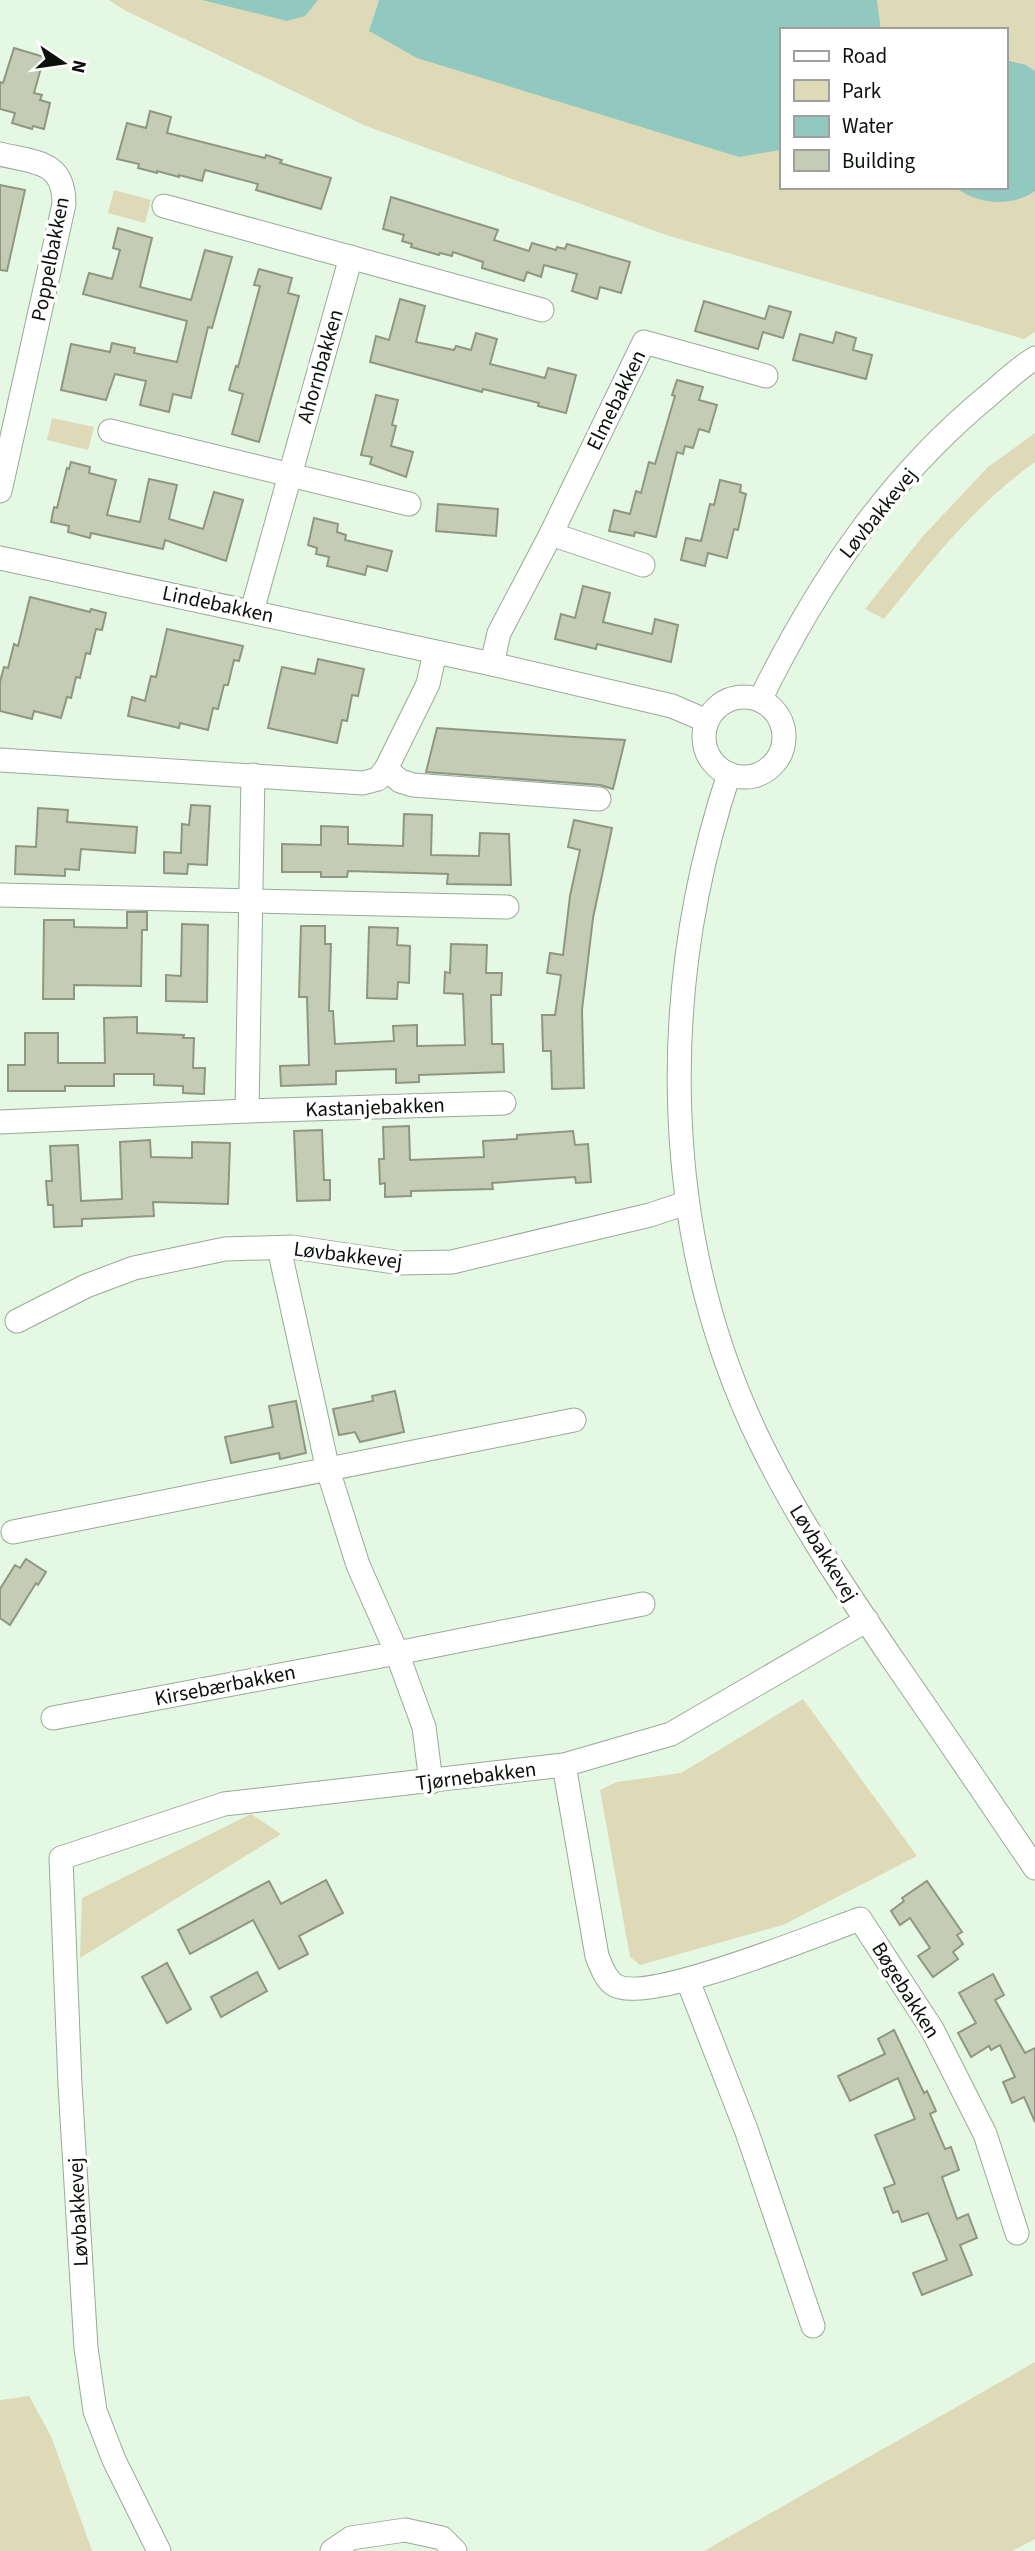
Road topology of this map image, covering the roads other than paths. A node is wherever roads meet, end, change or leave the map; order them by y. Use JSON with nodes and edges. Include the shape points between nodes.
{"nodes":[{"id":1,"x":0,"y":154,"type":"edge"},
{"id":2,"x":164,"y":206,"type":"dead end"},
{"id":3,"x":351,"y":257,"type":"junction"},
{"id":4,"x":542,"y":310,"type":"dead end"},
{"id":5,"x":1035,"y":358,"type":"edge"},
{"id":6,"x":766,"y":376,"type":"dead end"},
{"id":7,"x":10,"y":403,"type":"edge"},
{"id":8,"x":110,"y":431,"type":"dead end"},
{"id":9,"x":289,"y":474,"type":"junction"},
{"id":10,"x":0,"y":491,"type":"edge"},
{"id":11,"x":409,"y":504,"type":"dead end"},
{"id":12,"x":551,"y":534,"type":"junction"},
{"id":13,"x":0,"y":558,"type":"edge"},
{"id":14,"x":643,"y":565,"type":"dead end"},
{"id":15,"x":252,"y":611,"type":"junction"},
{"id":16,"x":435,"y":652,"type":"junction"},
{"id":17,"x":492,"y":664,"type":"junction"},
{"id":18,"x":760,"y":700,"type":"junction"},
{"id":19,"x":707,"y":720,"type":"junction"},
{"id":20,"x":0,"y":760,"type":"edge"},
{"id":21,"x":386,"y":769,"type":"junction"},
{"id":22,"x":729,"y":774,"type":"junction"},
{"id":23,"x":253,"y":775,"type":"junction"},
{"id":24,"x":599,"y":799,"type":"dead end"},
{"id":25,"x":0,"y":895,"type":"edge"},
{"id":26,"x":252,"y":899,"type":"junction"},
{"id":27,"x":507,"y":907,"type":"dead end"},
{"id":28,"x":504,"y":1103,"type":"dead end"},
{"id":29,"x":247,"y":1111,"type":"junction"},
{"id":30,"x":0,"y":1122,"type":"edge"},
{"id":31,"x":686,"y":1203,"type":"junction"},
{"id":32,"x":279,"y":1248,"type":"junction"},
{"id":33,"x":17,"y":1321,"type":"dead end"},
{"id":34,"x":574,"y":1420,"type":"dead end"},
{"id":35,"x":328,"y":1470,"type":"junction"},
{"id":36,"x":13,"y":1532,"type":"dead end"},
{"id":37,"x":643,"y":1604,"type":"dead end"},
{"id":38,"x":867,"y":1620,"type":"junction"},
{"id":39,"x":397,"y":1653,"type":"junction"},
{"id":40,"x":53,"y":1718,"type":"dead end"},
{"id":41,"x":564,"y":1765,"type":"junction"},
{"id":42,"x":431,"y":1782,"type":"junction"},
{"id":43,"x":61,"y":1858,"type":"joint"},
{"id":44,"x":1035,"y":1868,"type":"edge"},
{"id":45,"x":688,"y":1981,"type":"junction"},
{"id":46,"x":1017,"y":2233,"type":"dead end"},
{"id":47,"x":813,"y":2326,"type":"dead end"},
{"id":48,"x":159,"y":2551,"type":"edge"},
{"id":49,"x":332,"y":2551,"type":"edge"},
{"id":50,"x":454,"y":2551,"type":"edge"}],
"edges":[{"from":1,"to":7,"type":"street","name":"Poppelbakken","via":[[54,170],[64,190]]},
{"from":2,"to":3,"type":"street"},
{"from":3,"to":4,"type":"street"},
{"from":3,"to":9,"type":"street","name":"Ahornbakken"},
{"from":5,"to":18,"type":"street","name":"Løvbakkevej","via":[[956,422],[873,512],[821,585]]},
{"from":6,"to":12,"type":"street","name":"Elmebakken","via":[[644,342]]},
{"from":7,"to":10,"type":"street","name":"Poppelbakken"},
{"from":8,"to":9,"type":"street"},
{"from":9,"to":11,"type":"street"},
{"from":9,"to":15,"type":"street","name":"Ahornbakken"},
{"from":12,"to":14,"type":"street"},
{"from":12,"to":17,"type":"street","name":"Elmebakken","via":[[499,633]]},
{"from":13,"to":15,"type":"street","name":"Lindebakken"},
{"from":15,"to":16,"type":"street","name":"Lindebakken"},
{"from":16,"to":17,"type":"street","name":"Lindebakken"},
{"from":16,"to":21,"type":"street","via":[[428,684]]},
{"from":17,"to":19,"type":"street","name":"Lindebakken","via":[[672,706]]},
{"from":18,"to":19,"type":"street","via":[[728,700]]},
{"from":18,"to":22,"type":"street","via":[[780,721],[784,731],[781,752],[760,774]]},
{"from":19,"to":22,"type":"street","via":[[707,753]]},
{"from":20,"to":23,"type":"street"},
{"from":21,"to":23,"type":"street","via":[[378,779],[363,783]]},
{"from":21,"to":24,"type":"street","via":[[413,785]]},
{"from":22,"to":31,"type":"street","name":"Løvbakkevej","via":[[697,894],[683,986],[679,1075]]},
{"from":23,"to":26,"type":"street"},
{"from":25,"to":26,"type":"street"},
{"from":26,"to":27,"type":"street"},
{"from":26,"to":29,"type":"street"},
{"from":28,"to":29,"type":"street","name":"Kastanjebakken"},
{"from":29,"to":30,"type":"street","name":"Kastanjebakken"},
{"from":31,"to":32,"type":"street","name":"Løvbakkevej","via":[[452,1262],[401,1264]]},
{"from":31,"to":38,"type":"street","name":"Løvbakkevej","via":[[725,1358],[761,1445],[806,1527]]},
{"from":32,"to":33,"type":"street","name":"Løvbakkevej","via":[[225,1249],[134,1268]]},
{"from":32,"to":35,"type":"street"},
{"from":34,"to":35,"type":"street"},
{"from":35,"to":36,"type":"street"},
{"from":35,"to":39,"type":"street","via":[[358,1565]]},
{"from":37,"to":39,"type":"street","name":"Kirsebærbakken"},
{"from":38,"to":41,"type":"street","name":"Tjørnebakken","via":[[671,1734]]},
{"from":38,"to":44,"type":"street","name":"Løvbakkevej"},
{"from":39,"to":40,"type":"street","name":"Kirsebærbakken"},
{"from":39,"to":42,"type":"street","via":[[424,1727]]},
{"from":41,"to":42,"type":"street","name":"Tjørnebakken"},
{"from":41,"to":45,"type":"street","name":"Bøgebakken","via":[[597,1956],[604,1972],[625,1989]]},
{"from":42,"to":43,"type":"street","name":"Tjørnebakken","via":[[224,1804]]},
{"from":43,"to":48,"type":"street","name":"Løvbakkevej","via":[[87,2361],[95,2411]]},
{"from":45,"to":46,"type":"street","name":"Bøgebakken","via":[[860,1919],[932,2029],[979,2122]]},
{"from":45,"to":47,"type":"street","via":[[747,2132]]},
{"from":49,"to":50,"type":"street","via":[[351,2539],[405,2530],[442,2539]]}]}
